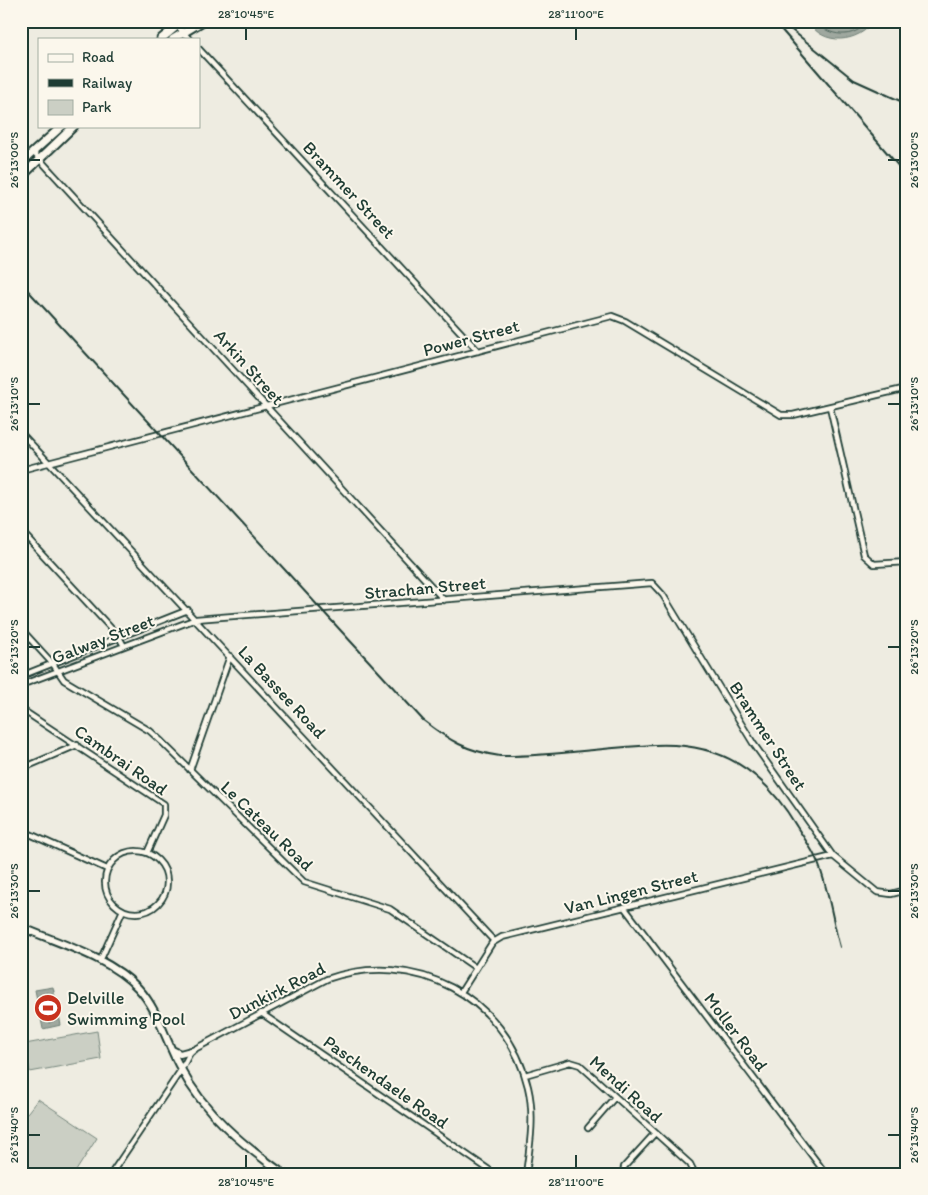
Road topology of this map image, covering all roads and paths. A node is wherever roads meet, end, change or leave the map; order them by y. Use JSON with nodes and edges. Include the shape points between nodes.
{"nodes":[{"id":1,"x":204,"y":21,"type":"edge"},
{"id":2,"x":180,"y":23,"type":"edge"},
{"id":3,"x":183,"y":32,"type":"junction"},
{"id":4,"x":162,"y":38,"type":"edge"},
{"id":5,"x":174,"y":38,"type":"edge"},
{"id":6,"x":188,"y":38,"type":"edge"},
{"id":7,"x":200,"y":50,"type":"edge"},
{"id":8,"x":60,"y":128,"type":"edge"},
{"id":9,"x":72,"y":128,"type":"edge"},
{"id":10,"x":33,"y":152,"type":"junction"},
{"id":11,"x":40,"y":160,"type":"junction"},
{"id":12,"x":21,"y":163,"type":"edge"},
{"id":13,"x":21,"y":177,"type":"edge"},
{"id":14,"x":478,"y":351,"type":"junction"},
{"id":15,"x":907,"y":388,"type":"edge"},
{"id":16,"x":265,"y":406,"type":"junction"},
{"id":17,"x":830,"y":407,"type":"junction"},
{"id":18,"x":21,"y":432,"type":"edge"},
{"id":19,"x":48,"y":462,"type":"junction"},
{"id":20,"x":21,"y":470,"type":"edge"},
{"id":21,"x":21,"y":530,"type":"edge"},
{"id":22,"x":907,"y":562,"type":"edge"},
{"id":23,"x":656,"y":585,"type":"joint"},
{"id":24,"x":444,"y":600,"type":"junction"},
{"id":25,"x":188,"y":610,"type":"junction"},
{"id":26,"x":196,"y":619,"type":"junction"},
{"id":27,"x":21,"y":629,"type":"edge"},
{"id":28,"x":119,"y":637,"type":"junction"},
{"id":29,"x":124,"y":646,"type":"junction"},
{"id":30,"x":230,"y":656,"type":"junction"},
{"id":31,"x":53,"y":664,"type":"junction"},
{"id":32,"x":58,"y":672,"type":"junction"},
{"id":33,"x":21,"y":676,"type":"edge"},
{"id":34,"x":21,"y":685,"type":"edge"},
{"id":35,"x":21,"y":709,"type":"edge"},
{"id":36,"x":77,"y":745,"type":"junction"},
{"id":37,"x":21,"y":769,"type":"edge"},
{"id":38,"x":190,"y":770,"type":"junction"},
{"id":39,"x":21,"y":830,"type":"edge"},
{"id":40,"x":147,"y":852,"type":"junction"},
{"id":41,"x":833,"y":856,"type":"junction"},
{"id":42,"x":107,"y":869,"type":"junction"},
{"id":43,"x":907,"y":890,"type":"edge"},
{"id":44,"x":624,"y":907,"type":"junction"},
{"id":45,"x":123,"y":910,"type":"junction"},
{"id":46,"x":21,"y":927,"type":"edge"},
{"id":47,"x":494,"y":941,"type":"junction"},
{"id":48,"x":100,"y":961,"type":"junction"},
{"id":49,"x":476,"y":968,"type":"junction"},
{"id":50,"x":461,"y":992,"type":"junction"},
{"id":51,"x":261,"y":1013,"type":"junction"},
{"id":52,"x":172,"y":1050,"type":"junction"},
{"id":53,"x":191,"y":1051,"type":"junction"},
{"id":54,"x":181,"y":1070,"type":"junction"},
{"id":55,"x":525,"y":1075,"type":"junction"},
{"id":56,"x":615,"y":1098,"type":"junction"},
{"id":57,"x":588,"y":1128,"type":"dead end"},
{"id":58,"x":655,"y":1134,"type":"junction"},
{"id":59,"x":111,"y":1174,"type":"edge"},
{"id":60,"x":284,"y":1174,"type":"edge"},
{"id":61,"x":495,"y":1174,"type":"edge"},
{"id":62,"x":526,"y":1174,"type":"edge"},
{"id":63,"x":623,"y":1174,"type":"edge"},
{"id":64,"x":695,"y":1174,"type":"edge"},
{"id":65,"x":826,"y":1174,"type":"edge"}],
"edges":[{"from":1,"to":3,"type":"main road"},
{"from":2,"to":3,"type":"street"},
{"from":2,"to":4,"type":"main road"},
{"from":3,"to":5,"type":"main road"},
{"from":3,"to":6,"type":"street"},
{"from":7,"to":14,"type":"street","name":"Brammer Street"},
{"from":8,"to":10,"type":"main road"},
{"from":9,"to":11,"type":"main road"},
{"from":10,"to":11,"type":"street","name":"Arkin Street"},
{"from":10,"to":12,"type":"main road"},
{"from":11,"to":13,"type":"main road"},
{"from":11,"to":16,"type":"street","name":"Arkin Street"},
{"from":14,"to":16,"type":"street","name":"Power Street"},
{"from":14,"to":17,"type":"street","name":"Power Street","via":[[607,316],[616,317],[781,415]]},
{"from":15,"to":17,"type":"street","name":"Power Street"},
{"from":16,"to":19,"type":"street","name":"Power Street"},
{"from":16,"to":24,"type":"street","name":"Arkin Street"},
{"from":17,"to":22,"type":"street","via":[[864,555],[874,564]]},
{"from":18,"to":19,"type":"street","name":"La Bassee Road"},
{"from":19,"to":20,"type":"street","name":"Power Street"},
{"from":19,"to":25,"type":"street","name":"La Bassee Road"},
{"from":21,"to":28,"type":"street"},
{"from":23,"to":24,"type":"street","name":"Strachan Street","via":[[646,583]]},
{"from":23,"to":41,"type":"street","name":"Brammer Street","via":[[753,743]]},
{"from":24,"to":26,"type":"street","name":"Strachan Street"},
{"from":25,"to":26,"type":"street","name":"La Bassee Road"},
{"from":25,"to":28,"type":"street","name":"Galway Street"},
{"from":26,"to":29,"type":"street","name":"Galway Street"},
{"from":26,"to":30,"type":"street","name":"La Bassee Road"},
{"from":27,"to":31,"type":"street","name":"Le Cateau Road"},
{"from":28,"to":29,"type":"street"},
{"from":28,"to":31,"type":"street","name":"Galway Street"},
{"from":29,"to":32,"type":"street","name":"Galway Street"},
{"from":30,"to":38,"type":"street"},
{"from":30,"to":47,"type":"street","name":"La Bassee Road"},
{"from":31,"to":32,"type":"street","name":"Le Cateau Road"},
{"from":31,"to":33,"type":"street","name":"Galway Street"},
{"from":32,"to":34,"type":"street","name":"Galway Street"},
{"from":32,"to":38,"type":"street","name":"Le Cateau Road","via":[[64,680],[90,697],[150,731]]},
{"from":35,"to":36,"type":"street","name":"Cambrai Road"},
{"from":36,"to":37,"type":"street"},
{"from":36,"to":40,"type":"street","name":"Cambrai Road","via":[[164,804],[164,815]]},
{"from":38,"to":49,"type":"street","name":"Le Cateau Road","via":[[304,882],[390,908]]},
{"from":39,"to":42,"type":"street"},
{"from":40,"to":42,"type":"street","via":[[135,850],[124,853]]},
{"from":40,"to":45,"type":"street","via":[[163,865],[167,878],[166,892],[147,911],[134,913]]},
{"from":41,"to":43,"type":"street","name":"Brammer Street","via":[[872,890],[885,894]]},
{"from":41,"to":44,"type":"street","name":"Van Lingen Street"},
{"from":42,"to":45,"type":"street","via":[[106,892]]},
{"from":44,"to":47,"type":"street","name":"Van Lingen Street","via":[[507,935]]},
{"from":44,"to":65,"type":"street","name":"Moller Road"},
{"from":45,"to":48,"type":"street"},
{"from":46,"to":48,"type":"main road"},
{"from":47,"to":49,"type":"street"},
{"from":48,"to":52,"type":"main road","via":[[139,989],[154,1011]]},
{"from":49,"to":50,"type":"street"},
{"from":50,"to":51,"type":"street","name":"Dunkirk Road","via":[[412,973],[366,970],[327,979]]},
{"from":50,"to":55,"type":"street","name":"Dunkirk Road","via":[[499,1026]]},
{"from":51,"to":53,"type":"street","name":"Dunkirk Road"},
{"from":51,"to":61,"type":"street","name":"Paschendaele Road"},
{"from":52,"to":53,"type":"main road","via":[[180,1054]]},
{"from":52,"to":54,"type":"main road"},
{"from":53,"to":54,"type":"street"},
{"from":54,"to":59,"type":"street"},
{"from":54,"to":60,"type":"main road","via":[[220,1121]]},
{"from":55,"to":56,"type":"street","name":"Mendi Road","via":[[574,1063]]},
{"from":55,"to":62,"type":"street","name":"Dunkirk Road","via":[[532,1111]]},
{"from":56,"to":57,"type":"street"},
{"from":56,"to":58,"type":"street","name":"Mendi Road"},
{"from":58,"to":63,"type":"street","via":[[624,1167]]},
{"from":58,"to":64,"type":"street","name":"Mendi Road","via":[[690,1164]]}]}
